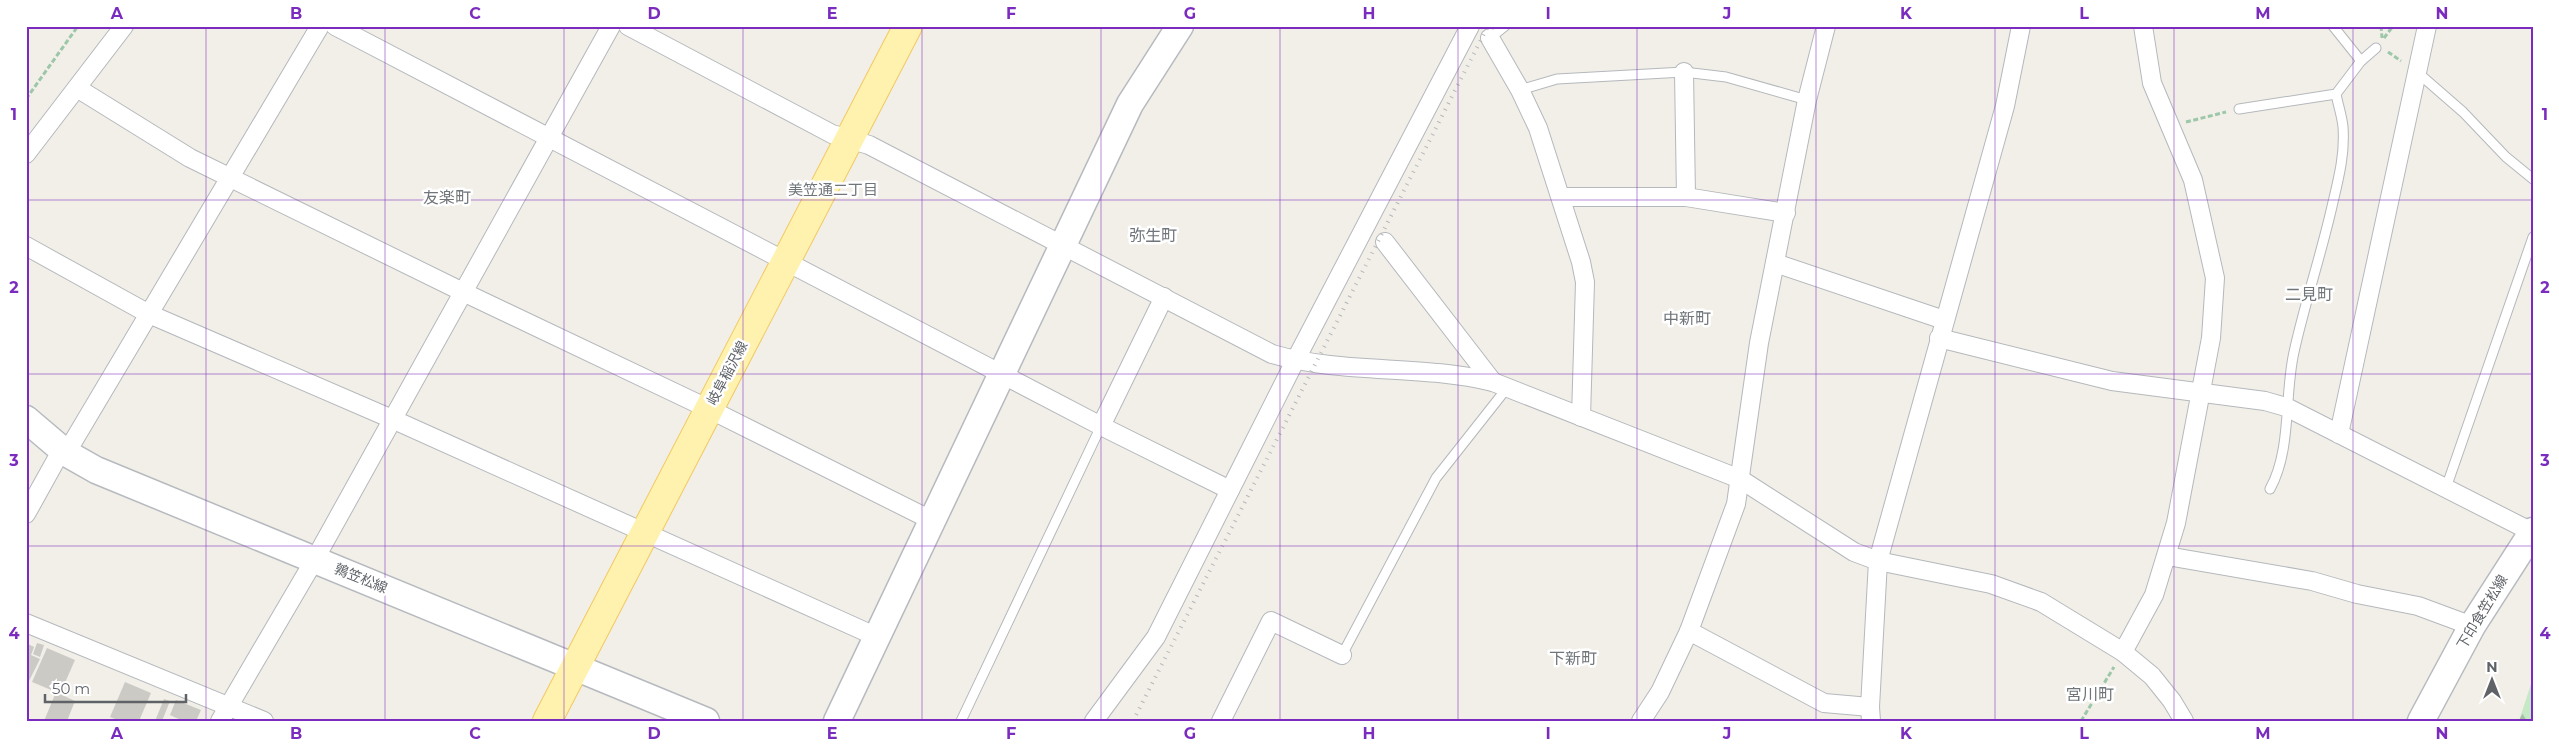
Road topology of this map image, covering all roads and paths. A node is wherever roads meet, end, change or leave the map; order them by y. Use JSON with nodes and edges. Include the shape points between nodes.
{"nodes":[{"id":1,"x":78,"y":26,"type":"edge"},
{"id":2,"x":124,"y":26,"type":"edge"},
{"id":3,"x":320,"y":26,"type":"edge"},
{"id":4,"x":335,"y":26,"type":"edge"},
{"id":5,"x":612,"y":26,"type":"edge"},
{"id":6,"x":628,"y":26,"type":"edge"},
{"id":7,"x":908,"y":26,"type":"edge"},
{"id":8,"x":1180,"y":26,"type":"edge"},
{"id":9,"x":1470,"y":26,"type":"edge"},
{"id":10,"x":1505,"y":26,"type":"edge"},
{"id":11,"x":1826,"y":26,"type":"edge"},
{"id":12,"x":2021,"y":26,"type":"edge"},
{"id":13,"x":2143,"y":26,"type":"edge"},
{"id":14,"x":2333,"y":26,"type":"edge"},
{"id":15,"x":2381,"y":26,"type":"edge"},
{"id":16,"x":2427,"y":26,"type":"edge"},
{"id":17,"x":1490,"y":38,"type":"joint"},
{"id":18,"x":2380,"y":46,"type":"junction"},
{"id":19,"x":2361,"y":61,"type":"junction"},
{"id":20,"x":1684,"y":72,"type":"junction"},
{"id":21,"x":2417,"y":72,"type":"junction"},
{"id":22,"x":77,"y":88,"type":"junction"},
{"id":23,"x":1520,"y":90,"type":"junction"},
{"id":24,"x":2336,"y":94,"type":"junction"},
{"id":25,"x":26,"y":99,"type":"edge"},
{"id":26,"x":1807,"y":100,"type":"junction"},
{"id":27,"x":2239,"y":109,"type":"joint"},
{"id":28,"x":2170,"y":125,"type":"junction"},
{"id":29,"x":549,"y":138,"type":"junction"},
{"id":30,"x":849,"y":140,"type":"junction"},
{"id":31,"x":26,"y":154,"type":"edge"},
{"id":32,"x":230,"y":178,"type":"junction"},
{"id":33,"x":2533,"y":179,"type":"edge"},
{"id":34,"x":1560,"y":197,"type":"junction"},
{"id":35,"x":1686,"y":197,"type":"junction"},
{"id":36,"x":1786,"y":213,"type":"junction"},
{"id":37,"x":2533,"y":237,"type":"edge"},
{"id":38,"x":1385,"y":242,"type":"dead end"},
{"id":39,"x":1061,"y":245,"type":"junction"},
{"id":40,"x":26,"y":246,"type":"edge"},
{"id":41,"x":786,"y":260,"type":"junction"},
{"id":42,"x":1775,"y":263,"type":"junction"},
{"id":43,"x":463,"y":292,"type":"junction"},
{"id":44,"x":1164,"y":297,"type":"junction"},
{"id":45,"x":149,"y":314,"type":"junction"},
{"id":46,"x":1944,"y":320,"type":"junction"},
{"id":47,"x":1939,"y":338,"type":"junction"},
{"id":48,"x":1295,"y":361,"type":"junction"},
{"id":49,"x":1001,"y":374,"type":"junction"},
{"id":50,"x":1500,"y":385,"type":"junction"},
{"id":51,"x":2200,"y":394,"type":"junction"},
{"id":52,"x":2286,"y":407,"type":"junction"},
{"id":53,"x":709,"y":409,"type":"junction"},
{"id":54,"x":1581,"y":417,"type":"junction"},
{"id":55,"x":26,"y":419,"type":"edge"},
{"id":56,"x":392,"y":419,"type":"junction"},
{"id":57,"x":1101,"y":426,"type":"junction"},
{"id":58,"x":2339,"y":434,"type":"junction"},
{"id":59,"x":66,"y":452,"type":"junction"},
{"id":60,"x":1740,"y":479,"type":"junction"},
{"id":61,"x":2446,"y":488,"type":"junction"},
{"id":62,"x":2270,"y":489,"type":"dead end"},
{"id":63,"x":1230,"y":490,"type":"junction"},
{"id":64,"x":26,"y":514,"type":"edge"},
{"id":65,"x":931,"y":520,"type":"junction"},
{"id":66,"x":2532,"y":531,"type":"edge"},
{"id":67,"x":645,"y":532,"type":"junction"},
{"id":68,"x":2167,"y":556,"type":"junction"},
{"id":69,"x":315,"y":558,"type":"junction"},
{"id":70,"x":1878,"y":561,"type":"junction"},
{"id":71,"x":26,"y":623,"type":"edge"},
{"id":72,"x":2472,"y":626,"type":"junction"},
{"id":73,"x":1689,"y":631,"type":"junction"},
{"id":74,"x":875,"y":636,"type":"junction"},
{"id":75,"x":2124,"y":652,"type":"junction"},
{"id":76,"x":1342,"y":654,"type":"joint"},
{"id":77,"x":575,"y":666,"type":"junction"},
{"id":78,"x":224,"y":713,"type":"edge"},
{"id":79,"x":1870,"y":714,"type":"edge"},
{"id":80,"x":264,"y":721,"type":"edge"},
{"id":81,"x":547,"y":721,"type":"edge"},
{"id":82,"x":706,"y":721,"type":"edge"},
{"id":83,"x":837,"y":721,"type":"edge"},
{"id":84,"x":961,"y":721,"type":"edge"},
{"id":85,"x":1094,"y":721,"type":"edge"},
{"id":86,"x":1221,"y":721,"type":"edge"},
{"id":87,"x":1641,"y":721,"type":"edge"},
{"id":88,"x":2081,"y":721,"type":"edge"},
{"id":89,"x":2184,"y":721,"type":"edge"},
{"id":90,"x":2420,"y":721,"type":"edge"}],
"edges":[{"from":1,"to":25,"type":"path"},
{"from":2,"to":22,"type":"street"},
{"from":3,"to":32,"type":"street"},
{"from":4,"to":29,"type":"street"},
{"from":5,"to":29,"type":"street"},
{"from":6,"to":30,"type":"street"},
{"from":7,"to":30,"type":"main road","name":"岐阜稲沢線"},
{"from":8,"to":39,"type":"main road","via":[[1130,104]]},
{"from":9,"to":48,"type":"street"},
{"from":10,"to":17,"type":"lane"},
{"from":11,"to":26,"type":"street"},
{"from":12,"to":46,"type":"street","via":[[2005,106]]},
{"from":13,"to":28,"type":"street","via":[[2152,83]]},
{"from":14,"to":19,"type":"lane"},
{"from":15,"to":18,"type":"path"},
{"from":16,"to":21,"type":"street"},
{"from":17,"to":23,"type":"street"},
{"from":18,"to":19,"type":"lane"},
{"from":18,"to":21,"type":"path"},
{"from":19,"to":24,"type":"lane"},
{"from":20,"to":23,"type":"lane","via":[[1557,79]]},
{"from":20,"to":26,"type":"lane","via":[[1726,77]]},
{"from":20,"to":35,"type":"street"},
{"from":21,"to":33,"type":"lane"},
{"from":21,"to":58,"type":"street"},
{"from":22,"to":31,"type":"street"},
{"from":22,"to":32,"type":"street","via":[[190,158]]},
{"from":23,"to":34,"type":"street","via":[[1538,128]]},
{"from":24,"to":27,"type":"lane"},
{"from":24,"to":52,"type":"lane","via":[[2343,126],[2342,162],[2294,352]]},
{"from":26,"to":36,"type":"street"},
{"from":27,"to":28,"type":"path"},
{"from":28,"to":51,"type":"street","via":[[2192,180],[2215,278],[2211,338]]},
{"from":29,"to":41,"type":"street"},
{"from":29,"to":43,"type":"street"},
{"from":30,"to":39,"type":"street","via":[[869,145]]},
{"from":30,"to":41,"type":"main road","name":"岐阜稲沢線"},
{"from":32,"to":43,"type":"street"},
{"from":32,"to":45,"type":"street"},
{"from":34,"to":35,"type":"street"},
{"from":34,"to":54,"type":"street","via":[[1585,282]]},
{"from":35,"to":36,"type":"street"},
{"from":36,"to":42,"type":"street"},
{"from":37,"to":61,"type":"lane"},
{"from":38,"to":50,"type":"street"},
{"from":39,"to":44,"type":"street"},
{"from":39,"to":49,"type":"main road"},
{"from":40,"to":45,"type":"street"},
{"from":41,"to":49,"type":"street"},
{"from":41,"to":53,"type":"main road","name":"岐阜稲沢線"},
{"from":42,"to":46,"type":"street"},
{"from":42,"to":60,"type":"street","via":[[1759,343]]},
{"from":43,"to":53,"type":"street"},
{"from":43,"to":56,"type":"street"},
{"from":44,"to":48,"type":"street","via":[[1272,354]]},
{"from":44,"to":57,"type":"street"},
{"from":45,"to":56,"type":"street"},
{"from":45,"to":59,"type":"street"},
{"from":46,"to":47,"type":"street"},
{"from":47,"to":51,"type":"street","via":[[2112,381]]},
{"from":47,"to":70,"type":"street"},
{"from":48,"to":50,"type":"street","via":[[1463,374]]},
{"from":48,"to":63,"type":"street"},
{"from":49,"to":57,"type":"street"},
{"from":49,"to":65,"type":"main road"},
{"from":50,"to":54,"type":"street"},
{"from":50,"to":76,"type":"lane","via":[[1436,478]]},
{"from":51,"to":52,"type":"street","via":[[2265,401]]},
{"from":51,"to":68,"type":"street"},
{"from":52,"to":58,"type":"street"},
{"from":52,"to":62,"type":"lane","via":[[2284,445]]},
{"from":53,"to":65,"type":"street"},
{"from":53,"to":67,"type":"main road","name":"岐阜稲沢線"},
{"from":54,"to":60,"type":"street"},
{"from":55,"to":59,"type":"main road","name":"鶉笠松線"},
{"from":56,"to":67,"type":"street"},
{"from":56,"to":69,"type":"street"},
{"from":57,"to":63,"type":"street"},
{"from":57,"to":84,"type":"lane"},
{"from":58,"to":61,"type":"street"},
{"from":59,"to":64,"type":"street","via":[[56,460]]},
{"from":59,"to":69,"type":"main road","name":"鶉笠松線","via":[[96,470]]},
{"from":60,"to":70,"type":"street","via":[[1854,552]]},
{"from":60,"to":73,"type":"street","via":[[1736,504]]},
{"from":61,"to":66,"type":"street"},
{"from":63,"to":85,"type":"street","via":[[1156,637]]},
{"from":65,"to":74,"type":"main road"},
{"from":66,"to":72,"type":"main road","name":"下印食笠松線"},
{"from":67,"to":74,"type":"street"},
{"from":67,"to":77,"type":"main road","name":"岐阜稲沢線"},
{"from":68,"to":72,"type":"street","via":[[2312,581],[2418,606]]},
{"from":68,"to":75,"type":"street","via":[[2154,595]]},
{"from":69,"to":77,"type":"main road","name":"鶉笠松線"},
{"from":69,"to":78,"type":"street"},
{"from":70,"to":75,"type":"street","via":[[1991,584],[2041,602]]},
{"from":70,"to":79,"type":"street"},
{"from":71,"to":78,"type":"street"},
{"from":72,"to":90,"type":"main road","name":"下印食笠松線"},
{"from":73,"to":79,"type":"street","via":[[1824,704]]},
{"from":73,"to":87,"type":"street","via":[[1660,692]]},
{"from":74,"to":83,"type":"main road"},
{"from":75,"to":88,"type":"path"},
{"from":75,"to":89,"type":"street","via":[[2152,676]]},
{"from":76,"to":86,"type":"street","via":[[1271,621]]},
{"from":77,"to":81,"type":"main road","name":"岐阜稲沢線"},
{"from":77,"to":82,"type":"main road","name":"鶉笠松線"},
{"from":78,"to":80,"type":"street"}]}
